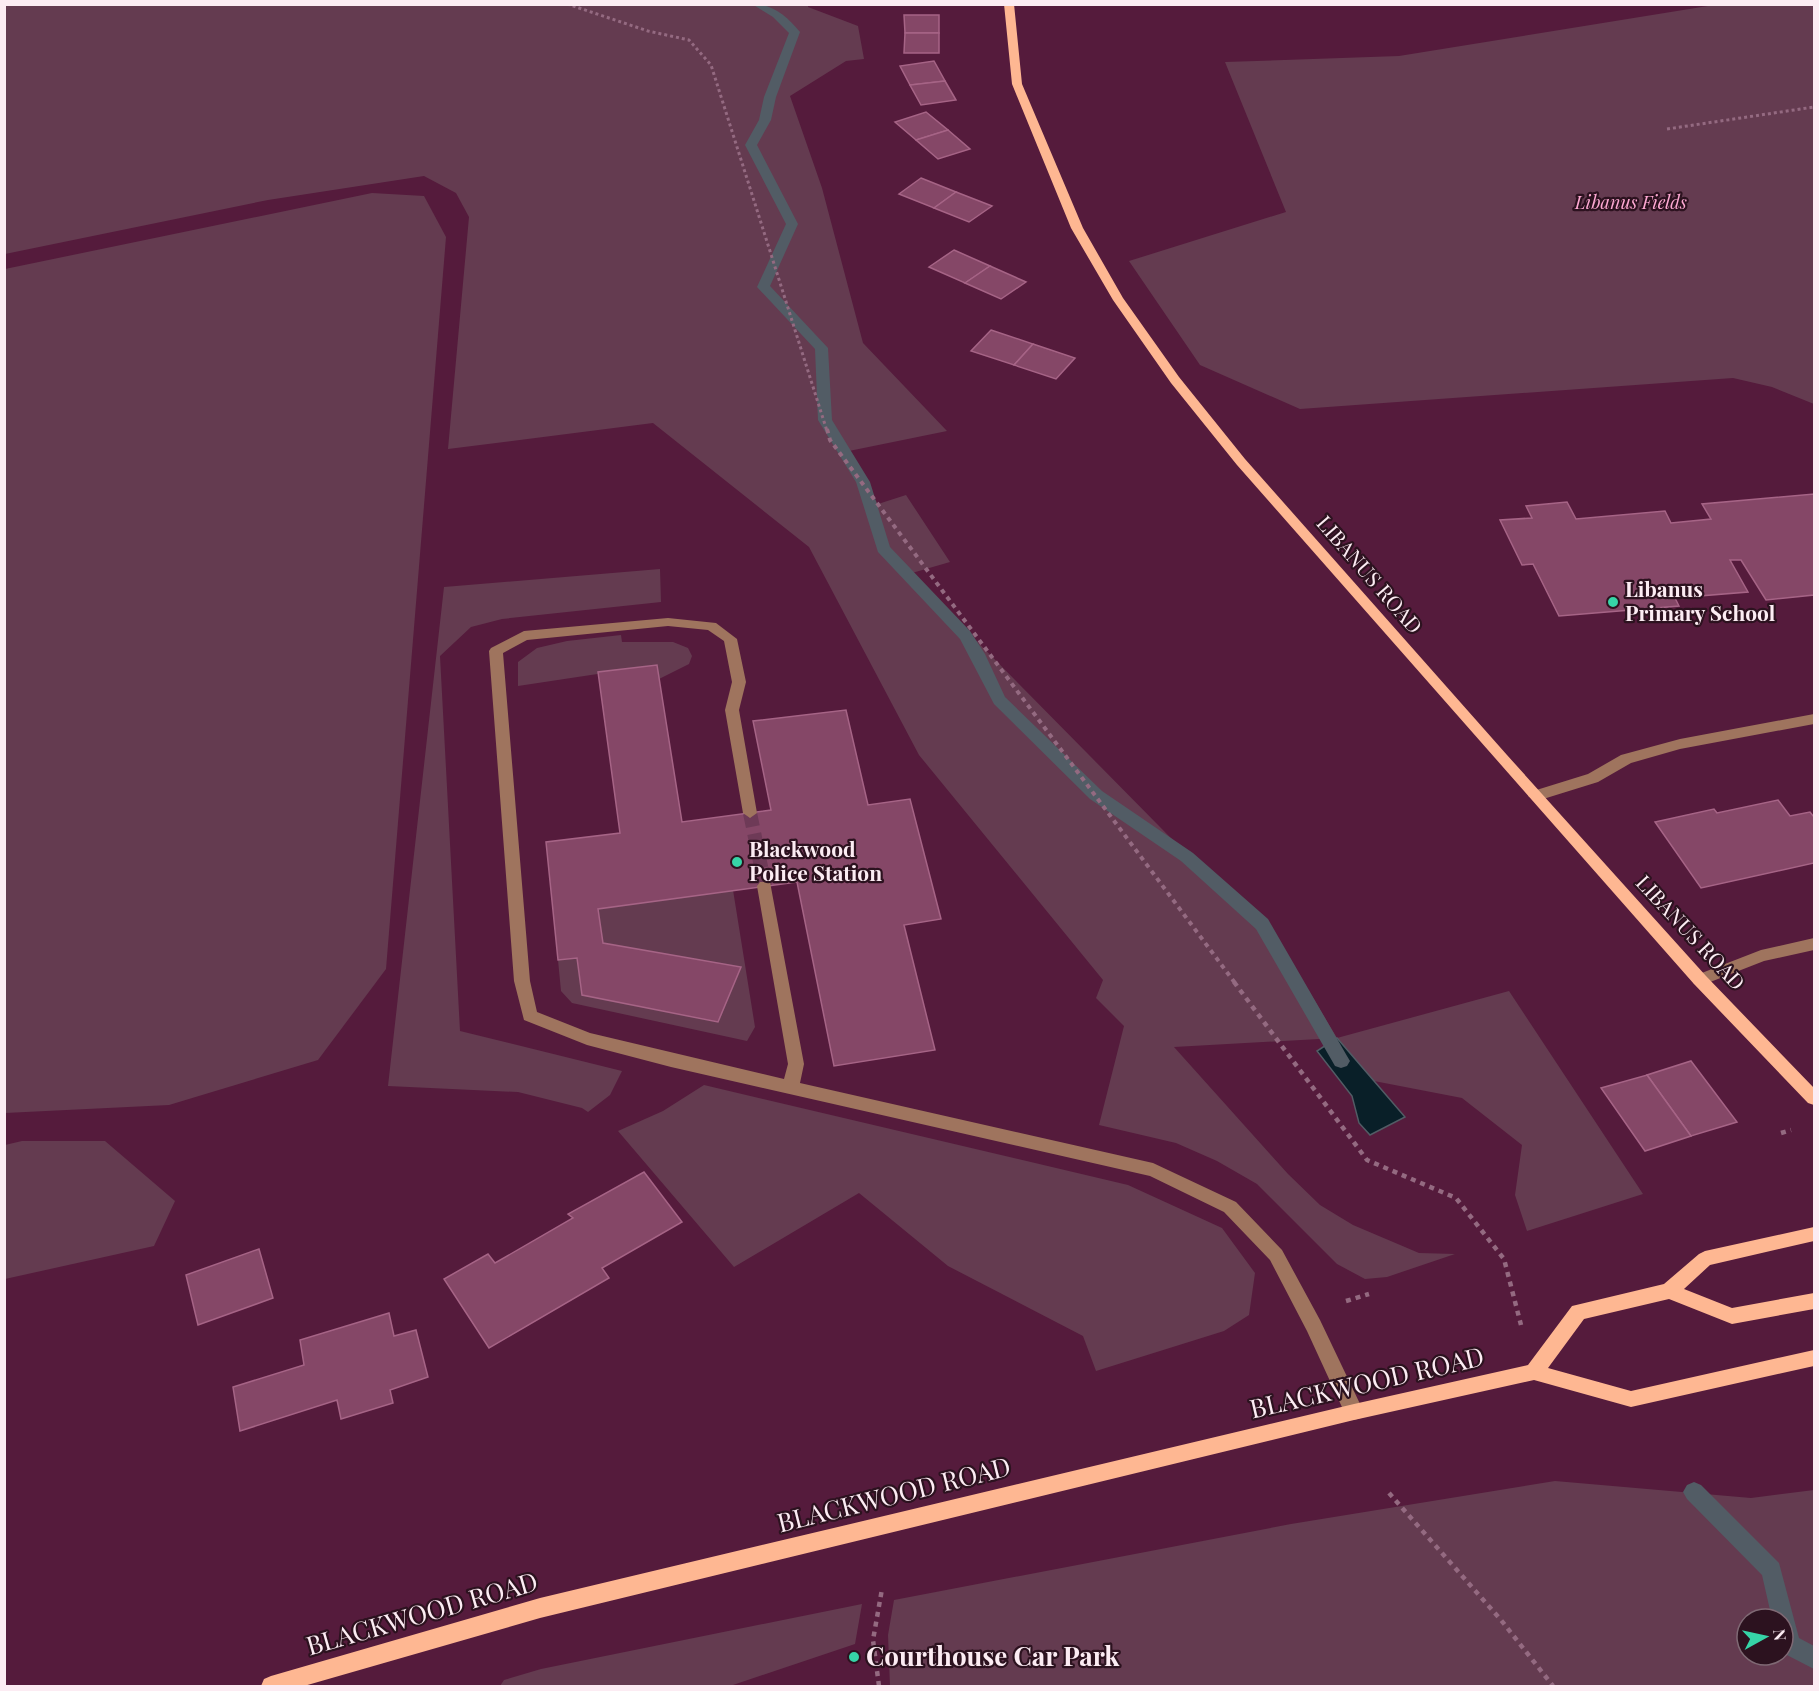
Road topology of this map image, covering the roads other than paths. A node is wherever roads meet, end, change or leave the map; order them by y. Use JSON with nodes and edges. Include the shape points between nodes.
{"nodes":[{"id":1,"x":1010,"y":4,"type":"edge"},
{"id":2,"x":1815,"y":719,"type":"edge"},
{"id":3,"x":1535,"y":796,"type":"junction"},
{"id":4,"x":750,"y":813,"type":"tunnel mouth"},
{"id":5,"x":765,"y":886,"type":"tunnel mouth"},
{"id":6,"x":1815,"y":944,"type":"edge"},
{"id":7,"x":1700,"y":980,"type":"junction"},
{"id":8,"x":791,"y":1086,"type":"junction"},
{"id":9,"x":1815,"y":1098,"type":"edge"},
{"id":10,"x":1815,"y":1234,"type":"edge"},
{"id":11,"x":1669,"y":1292,"type":"junction"},
{"id":12,"x":1815,"y":1301,"type":"edge"},
{"id":13,"x":1815,"y":1358,"type":"edge"},
{"id":14,"x":1534,"y":1372,"type":"junction"},
{"id":15,"x":1354,"y":1412,"type":"junction"},
{"id":16,"x":271,"y":1686,"type":"edge"}],
"edges":[{"from":1,"to":3,"type":"main road","name":"LIBANUS ROAD","via":[[1017,84],[1077,228],[1117,298],[1174,380]]},
{"from":2,"to":3,"type":"street","via":[[1680,744],[1626,759],[1593,778]]},
{"from":3,"to":7,"type":"main road","name":"LIBANUS ROAD"},
{"from":4,"to":8,"type":"street","via":[[732,710],[739,682],[730,639],[711,626],[668,622],[524,636],[496,651],[522,981],[530,1016],[587,1038]]},
{"from":5,"to":8,"type":"street","via":[[796,1064]]},
{"from":6,"to":7,"type":"street","via":[[1761,956]]},
{"from":7,"to":9,"type":"main road","name":"LIBANUS ROAD"},
{"from":8,"to":15,"type":"street","via":[[1154,1170],[1230,1207],[1276,1255]]},
{"from":10,"to":11,"type":"main road","via":[[1705,1259]]},
{"from":11,"to":12,"type":"main road","via":[[1731,1316]]},
{"from":11,"to":14,"type":"main road","via":[[1578,1312]]},
{"from":13,"to":14,"type":"main road","name":"BLACKWOOD ROAD","via":[[1631,1399]]},
{"from":14,"to":15,"type":"main road","name":"BLACKWOOD ROAD"},
{"from":15,"to":16,"type":"main road","name":"BLACKWOOD ROAD","via":[[540,1608]]}]}
